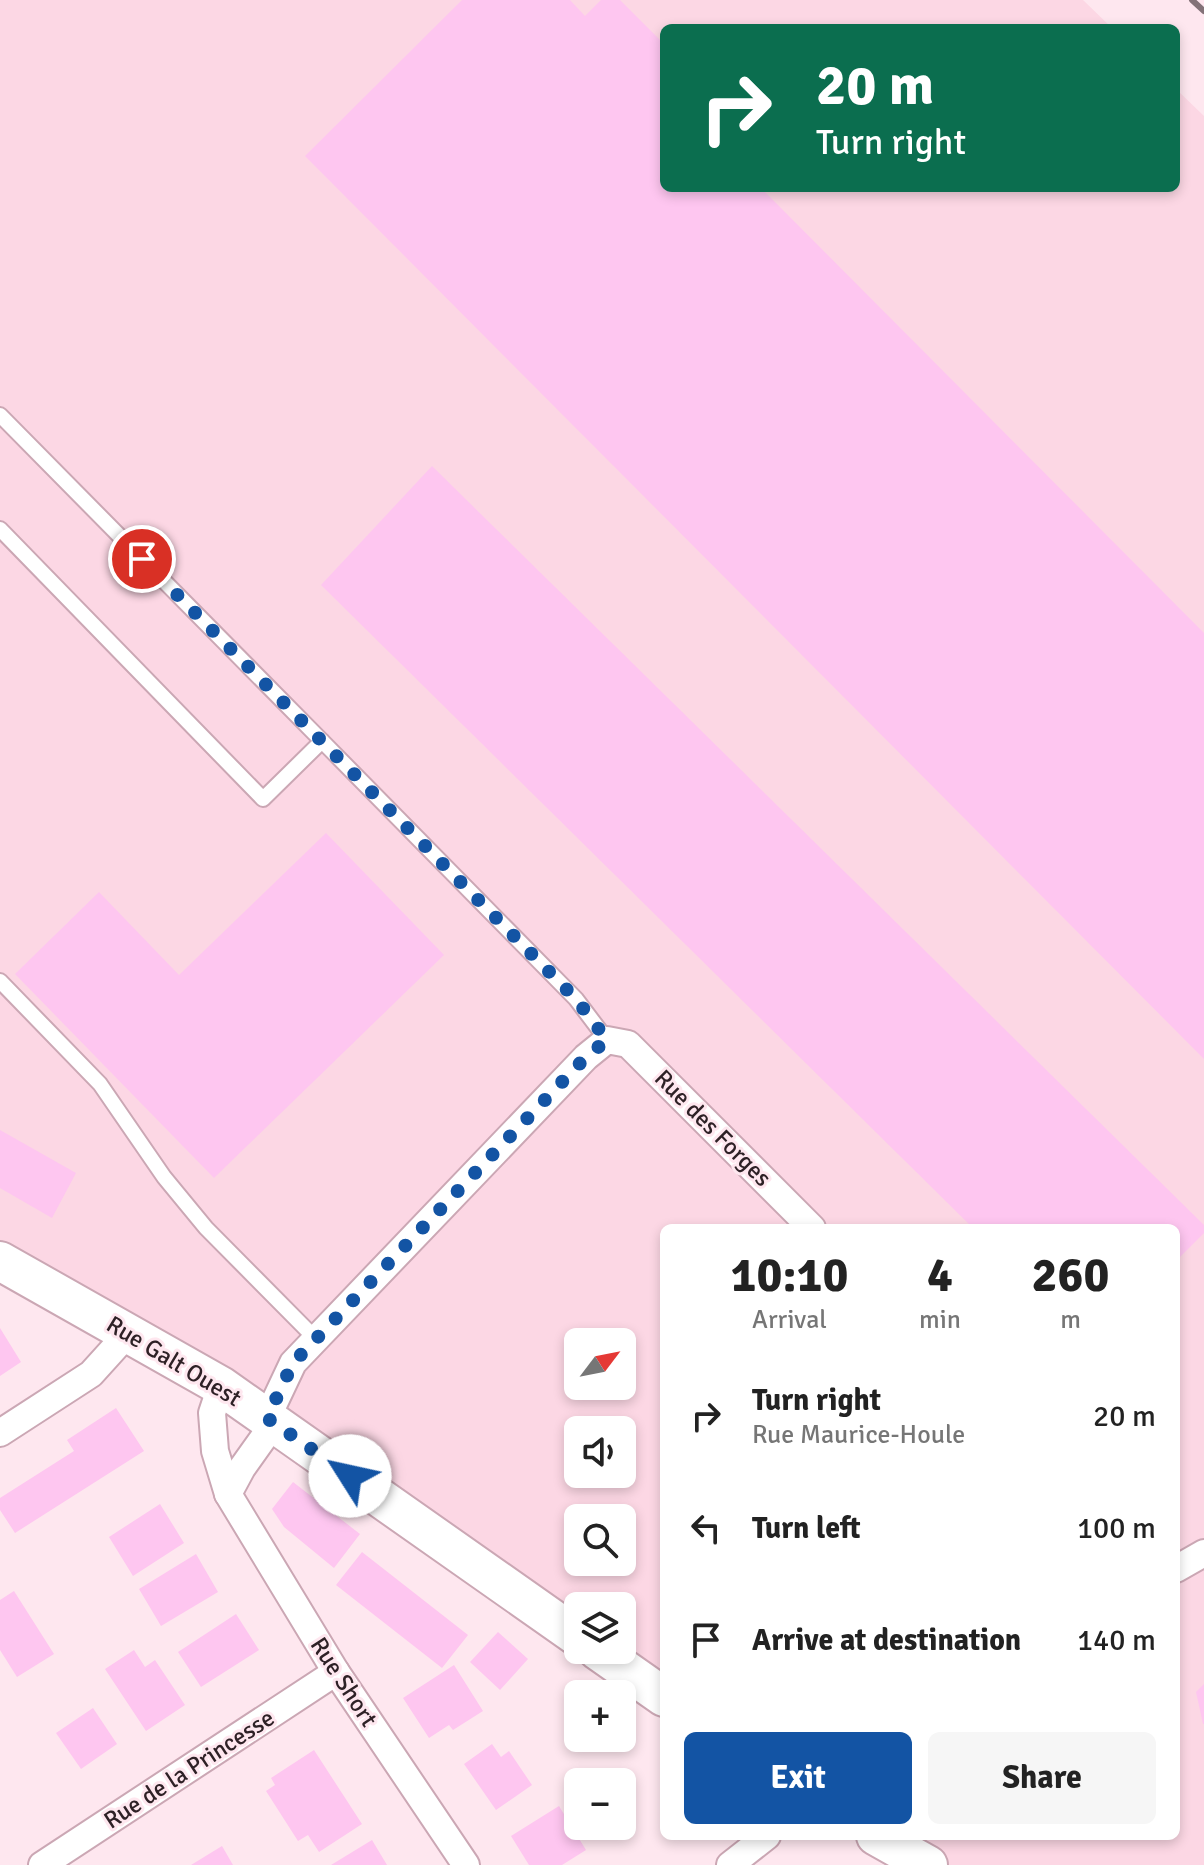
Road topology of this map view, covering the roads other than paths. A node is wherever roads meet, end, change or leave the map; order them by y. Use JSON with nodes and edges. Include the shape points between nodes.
{"nodes":[{"id":1,"x":3,"y":422,"type":"edge"},
{"id":2,"x":3,"y":539,"type":"edge"},
{"id":3,"x":322,"y":741,"type":"junction"},
{"id":4,"x":0,"y":981,"type":"edge"},
{"id":5,"x":607,"y":1040,"type":"junction"},
{"id":6,"x":808,"y":1224,"type":"edge"},
{"id":7,"x":0,"y":1261,"type":"edge"},
{"id":8,"x":129,"y":1332,"type":"junction"},
{"id":9,"x":316,"y":1339,"type":"junction"},
{"id":10,"x":221,"y":1386,"type":"junction"},
{"id":11,"x":271,"y":1420,"type":"junction"},
{"id":12,"x":0,"y":1433,"type":"edge"},
{"id":13,"x":228,"y":1494,"type":"junction"},
{"id":14,"x":1204,"y":1553,"type":"edge"},
{"id":15,"x":1180,"y":1567,"type":"edge"},
{"id":16,"x":564,"y":1627,"type":"edge"},
{"id":17,"x":617,"y":1664,"type":"edge"},
{"id":18,"x":336,"y":1672,"type":"junction"},
{"id":19,"x":660,"y":1694,"type":"edge"},
{"id":20,"x":762,"y":1840,"type":"edge"},
{"id":21,"x":883,"y":1840,"type":"edge"},
{"id":22,"x":42,"y":1865,"type":"edge"},
{"id":23,"x":466,"y":1865,"type":"edge"},
{"id":24,"x":730,"y":1865,"type":"edge"},
{"id":25,"x":928,"y":1865,"type":"edge"}],
"edges":[{"from":1,"to":3,"type":"lane"},
{"from":2,"to":3,"type":"lane","via":[[263,799]]},
{"from":3,"to":5,"type":"lane","via":[[576,999]]},
{"from":4,"to":9,"type":"lane","via":[[100,1084],[206,1228]]},
{"from":5,"to":6,"type":"street","name":"Rue des Forges","via":[[628,1044]]},
{"from":5,"to":9,"type":"street"},
{"from":7,"to":8,"type":"main road","name":"Rue Galt Ouest"},
{"from":8,"to":10,"type":"main road","name":"Rue Galt Ouest"},
{"from":8,"to":12,"type":"street","via":[[91,1374]]},
{"from":9,"to":11,"type":"street","via":[[293,1363]]},
{"from":10,"to":11,"type":"main road","name":"Rue Galt Ouest"},
{"from":10,"to":13,"type":"street","name":"Rue Short","via":[[212,1413],[215,1451]]},
{"from":11,"to":13,"type":"street"},
{"from":11,"to":16,"type":"main road","name":"Rue Galt Ouest"},
{"from":13,"to":18,"type":"street","name":"Rue Short"},
{"from":14,"to":15,"type":"street"},
{"from":17,"to":19,"type":"main road"},
{"from":18,"to":22,"type":"street","name":"Rue de la Princesse"},
{"from":18,"to":23,"type":"street","name":"Rue Short"},
{"from":20,"to":24,"type":"street"},
{"from":21,"to":25,"type":"main road"}]}
